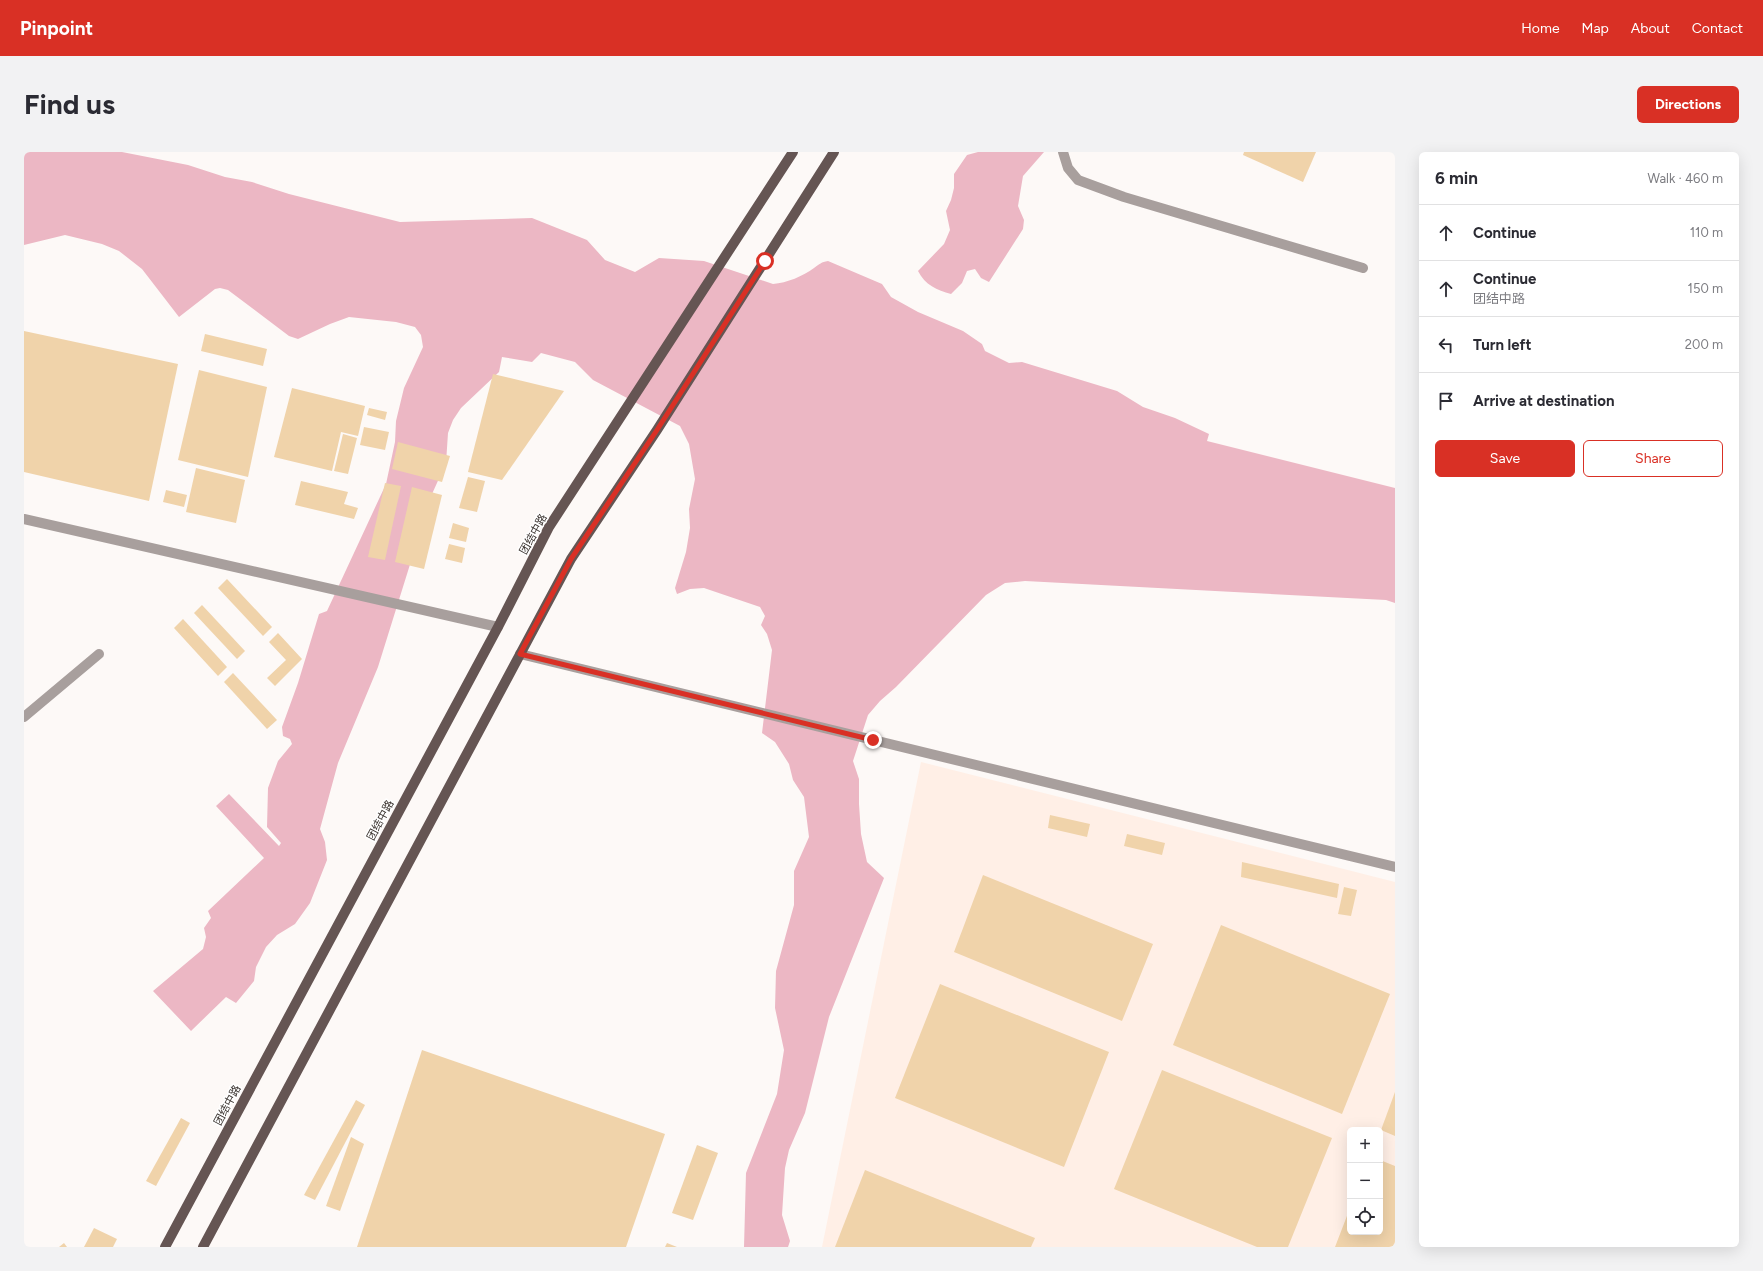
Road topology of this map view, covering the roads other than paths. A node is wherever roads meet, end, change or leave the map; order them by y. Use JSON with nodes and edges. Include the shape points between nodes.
{"nodes":[{"id":1,"x":793,"y":152,"type":"edge"},
{"id":2,"x":834,"y":152,"type":"edge"},
{"id":3,"x":1063,"y":152,"type":"edge"},
{"id":4,"x":1363,"y":268,"type":"dead end"},
{"id":5,"x":24,"y":519,"type":"edge"},
{"id":6,"x":498,"y":627,"type":"junction"},
{"id":7,"x":99,"y":654,"type":"dead end"},
{"id":8,"x":520,"y":654,"type":"junction"},
{"id":9,"x":24,"y":716,"type":"edge"},
{"id":10,"x":1395,"y":867,"type":"edge"},
{"id":11,"x":165,"y":1247,"type":"edge"},
{"id":12,"x":203,"y":1247,"type":"edge"}],
"edges":[{"from":1,"to":6,"type":"main road","name":"团结中路","via":[[549,527]]},
{"from":2,"to":8,"type":"main road","via":[[657,430],[571,559]]},
{"from":3,"to":4,"type":"street","via":[[1068,168],[1078,180],[1124,197]]},
{"from":5,"to":6,"type":"street"},
{"from":6,"to":11,"type":"main road","name":"团结中路"},
{"from":7,"to":9,"type":"street"},
{"from":8,"to":10,"type":"street"},
{"from":8,"to":12,"type":"main road"}]}
